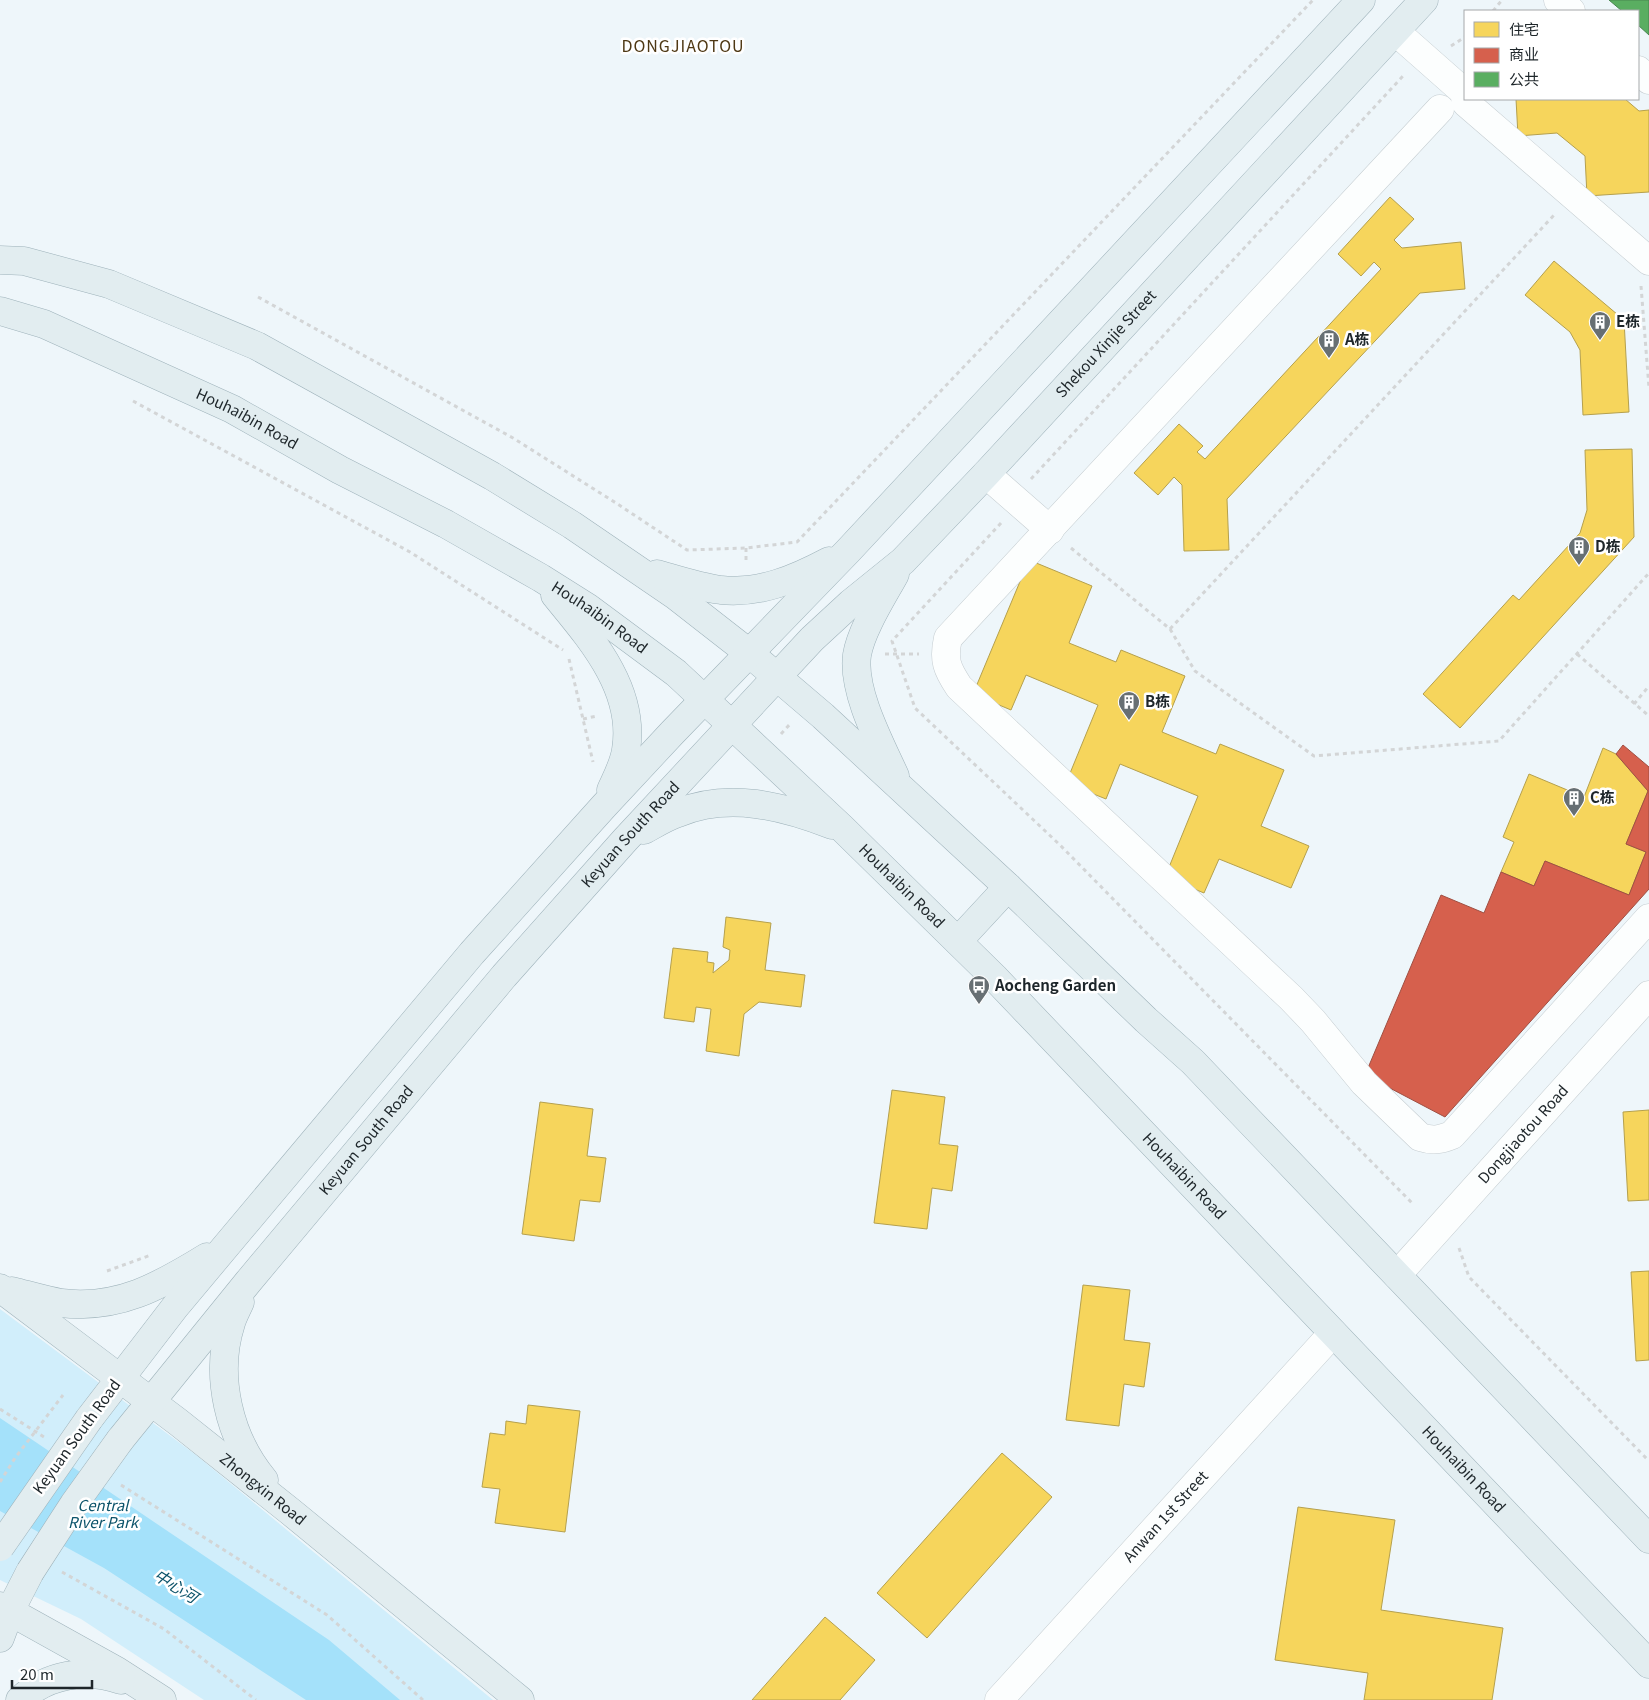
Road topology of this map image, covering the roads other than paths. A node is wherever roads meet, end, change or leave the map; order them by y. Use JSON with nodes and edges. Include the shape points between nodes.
{"nodes":[{"id":1,"x":1361,"y":0,"type":"edge"},
{"id":2,"x":1424,"y":0,"type":"edge"},
{"id":3,"x":1548,"y":0,"type":"edge"},
{"id":4,"x":1558,"y":0,"type":"edge"},
{"id":5,"x":1538,"y":10,"type":"edge"},
{"id":6,"x":1570,"y":10,"type":"edge"},
{"id":7,"x":1396,"y":32,"type":"junction"},
{"id":8,"x":1639,"y":71,"type":"edge"},
{"id":9,"x":1649,"y":80,"type":"edge"},
{"id":10,"x":1464,"y":90,"type":"edge"},
{"id":11,"x":1466,"y":100,"type":"edge"},
{"id":12,"x":1440,"y":109,"type":"road end"},
{"id":13,"x":0,"y":260,"type":"edge"},
{"id":14,"x":1645,"y":274,"type":"edge"},
{"id":15,"x":0,"y":311,"type":"edge"},
{"id":16,"x":986,"y":474,"type":"junction"},
{"id":17,"x":1050,"y":530,"type":"junction"},
{"id":18,"x":848,"y":551,"type":"junction"},
{"id":19,"x":903,"y":561,"type":"junction"},
{"id":20,"x":637,"y":569,"type":"junction"},
{"id":21,"x":541,"y":578,"type":"junction"},
{"id":22,"x":749,"y":653,"type":"junction"},
{"id":23,"x":777,"y":676,"type":"junction"},
{"id":24,"x":705,"y":698,"type":"junction"},
{"id":25,"x":732,"y":725,"type":"junction"},
{"id":26,"x":901,"y":788,"type":"junction"},
{"id":27,"x":604,"y":806,"type":"junction"},
{"id":28,"x":842,"y":828,"type":"junction"},
{"id":29,"x":625,"y":840,"type":"junction"},
{"id":30,"x":1008,"y":888,"type":"junction"},
{"id":31,"x":1649,"y":918,"type":"edge"},
{"id":32,"x":958,"y":941,"type":"junction"},
{"id":33,"x":1649,"y":995,"type":"edge"},
{"id":34,"x":226,"y":1246,"type":"junction"},
{"id":35,"x":1397,"y":1275,"type":"junction"},
{"id":36,"x":248,"y":1282,"type":"junction"},
{"id":37,"x":0,"y":1288,"type":"edge"},
{"id":38,"x":1333,"y":1333,"type":"junction"},
{"id":39,"x":119,"y":1378,"type":"junction"},
{"id":40,"x":150,"y":1401,"type":"junction"},
{"id":41,"x":291,"y":1512,"type":"junction"},
{"id":42,"x":1649,"y":1539,"type":"edge"},
{"id":43,"x":0,"y":1547,"type":"edge"},
{"id":44,"x":5,"y":1609,"type":"edge"},
{"id":45,"x":0,"y":1638,"type":"edge"},
{"id":46,"x":1649,"y":1664,"type":"edge"},
{"id":47,"x":154,"y":1694,"type":"edge"},
{"id":48,"x":20,"y":1700,"type":"edge"},
{"id":49,"x":520,"y":1700,"type":"edge"},
{"id":50,"x":999,"y":1700,"type":"edge"}],
"edges":[{"from":1,"to":18,"type":"main road"},
{"from":2,"to":7,"type":"main road","name":"Shekou Xinjie Street"},
{"from":3,"to":5,"type":"street"},
{"from":4,"to":6,"type":"street"},
{"from":7,"to":10,"type":"street"},
{"from":7,"to":16,"type":"main road","name":"Shekou Xinjie Street"},
{"from":8,"to":9,"type":"street"},
{"from":11,"to":14,"type":"street"},
{"from":12,"to":17,"type":"street"},
{"from":13,"to":20,"type":"main road","via":[[24,261],[109,284],[257,346],[492,476]]},
{"from":15,"to":21,"type":"main road","name":"Houhaibin Road","via":[[44,324],[232,409]]},
{"from":16,"to":17,"type":"street"},
{"from":16,"to":19,"type":"main road","name":"Shekou Xinjie Street"},
{"from":17,"to":31,"type":"street","via":[[948,638],[945,653],[948,671],[959,687],[1291,998],[1364,1083],[1420,1137],[1440,1140],[1452,1135]]},
{"from":18,"to":20,"type":"main road","via":[[778,584],[747,590],[721,590]]},
{"from":18,"to":22,"type":"main road"},
{"from":19,"to":23,"type":"main road","name":"Shekou Xinjie Street","via":[[851,603]]},
{"from":19,"to":26,"type":"main road","via":[[872,618],[858,655],[858,673],[867,709]]},
{"from":20,"to":22,"type":"main road"},
{"from":21,"to":24,"type":"main road","name":"Houhaibin Road","via":[[587,607]]},
{"from":21,"to":27,"type":"main road","via":[[605,662],[626,710],[626,751]]},
{"from":22,"to":23,"type":"main road"},
{"from":22,"to":24,"type":"main road","name":"Keyuan South Road"},
{"from":23,"to":25,"type":"main road","name":"Keyuan South Road"},
{"from":23,"to":26,"type":"main road"},
{"from":24,"to":25,"type":"main road","name":"Houhaibin Road"},
{"from":24,"to":27,"type":"main road","name":"Keyuan South Road"},
{"from":25,"to":28,"type":"main road","name":"Houhaibin Road"},
{"from":25,"to":29,"type":"main road","name":"Keyuan South Road"},
{"from":26,"to":30,"type":"main road"},
{"from":27,"to":34,"type":"main road","name":"Keyuan South Road","via":[[472,953]]},
{"from":28,"to":29,"type":"main road","via":[[769,805],[724,802],[678,813]]},
{"from":28,"to":32,"type":"main road","name":"Houhaibin Road"},
{"from":29,"to":36,"type":"main road","name":"Keyuan South Road","via":[[504,976]]},
{"from":30,"to":32,"type":"main road"},
{"from":30,"to":35,"type":"main road","via":[[1193,1062]]},
{"from":32,"to":38,"type":"main road","name":"Houhaibin Road"},
{"from":33,"to":35,"type":"street","name":"Dongjiaotou Road"},
{"from":34,"to":37,"type":"main road","via":[[160,1284],[109,1302],[60,1302]]},
{"from":34,"to":39,"type":"main road","name":"Keyuan South Road"},
{"from":35,"to":42,"type":"main road"},
{"from":36,"to":40,"type":"main road","name":"Keyuan South Road"},
{"from":36,"to":41,"type":"main road","via":[[230,1324],[224,1369],[225,1392],[245,1453]]},
{"from":37,"to":39,"type":"main road","name":"Zhongxin Road"},
{"from":38,"to":46,"type":"main road","name":"Houhaibin Road"},
{"from":38,"to":50,"type":"street","name":"Anwan 1st Street"},
{"from":39,"to":40,"type":"main road","name":"Zhongxin Road"},
{"from":39,"to":43,"type":"main road","name":"Keyuan South Road","bridge":true},
{"from":40,"to":41,"type":"main road","name":"Zhongxin Road"},
{"from":40,"to":44,"type":"main road","name":"Keyuan South Road","bridge":true,"via":[[74,1504]]},
{"from":41,"to":49,"type":"main road","name":"Zhongxin Road"},
{"from":44,"to":45,"type":"main road","name":"Keyuan South Road"},
{"from":44,"to":47,"type":"main road"},
{"from":47,"to":48,"type":"main road","via":[[117,1679],[81,1674],[44,1682]]}]}
